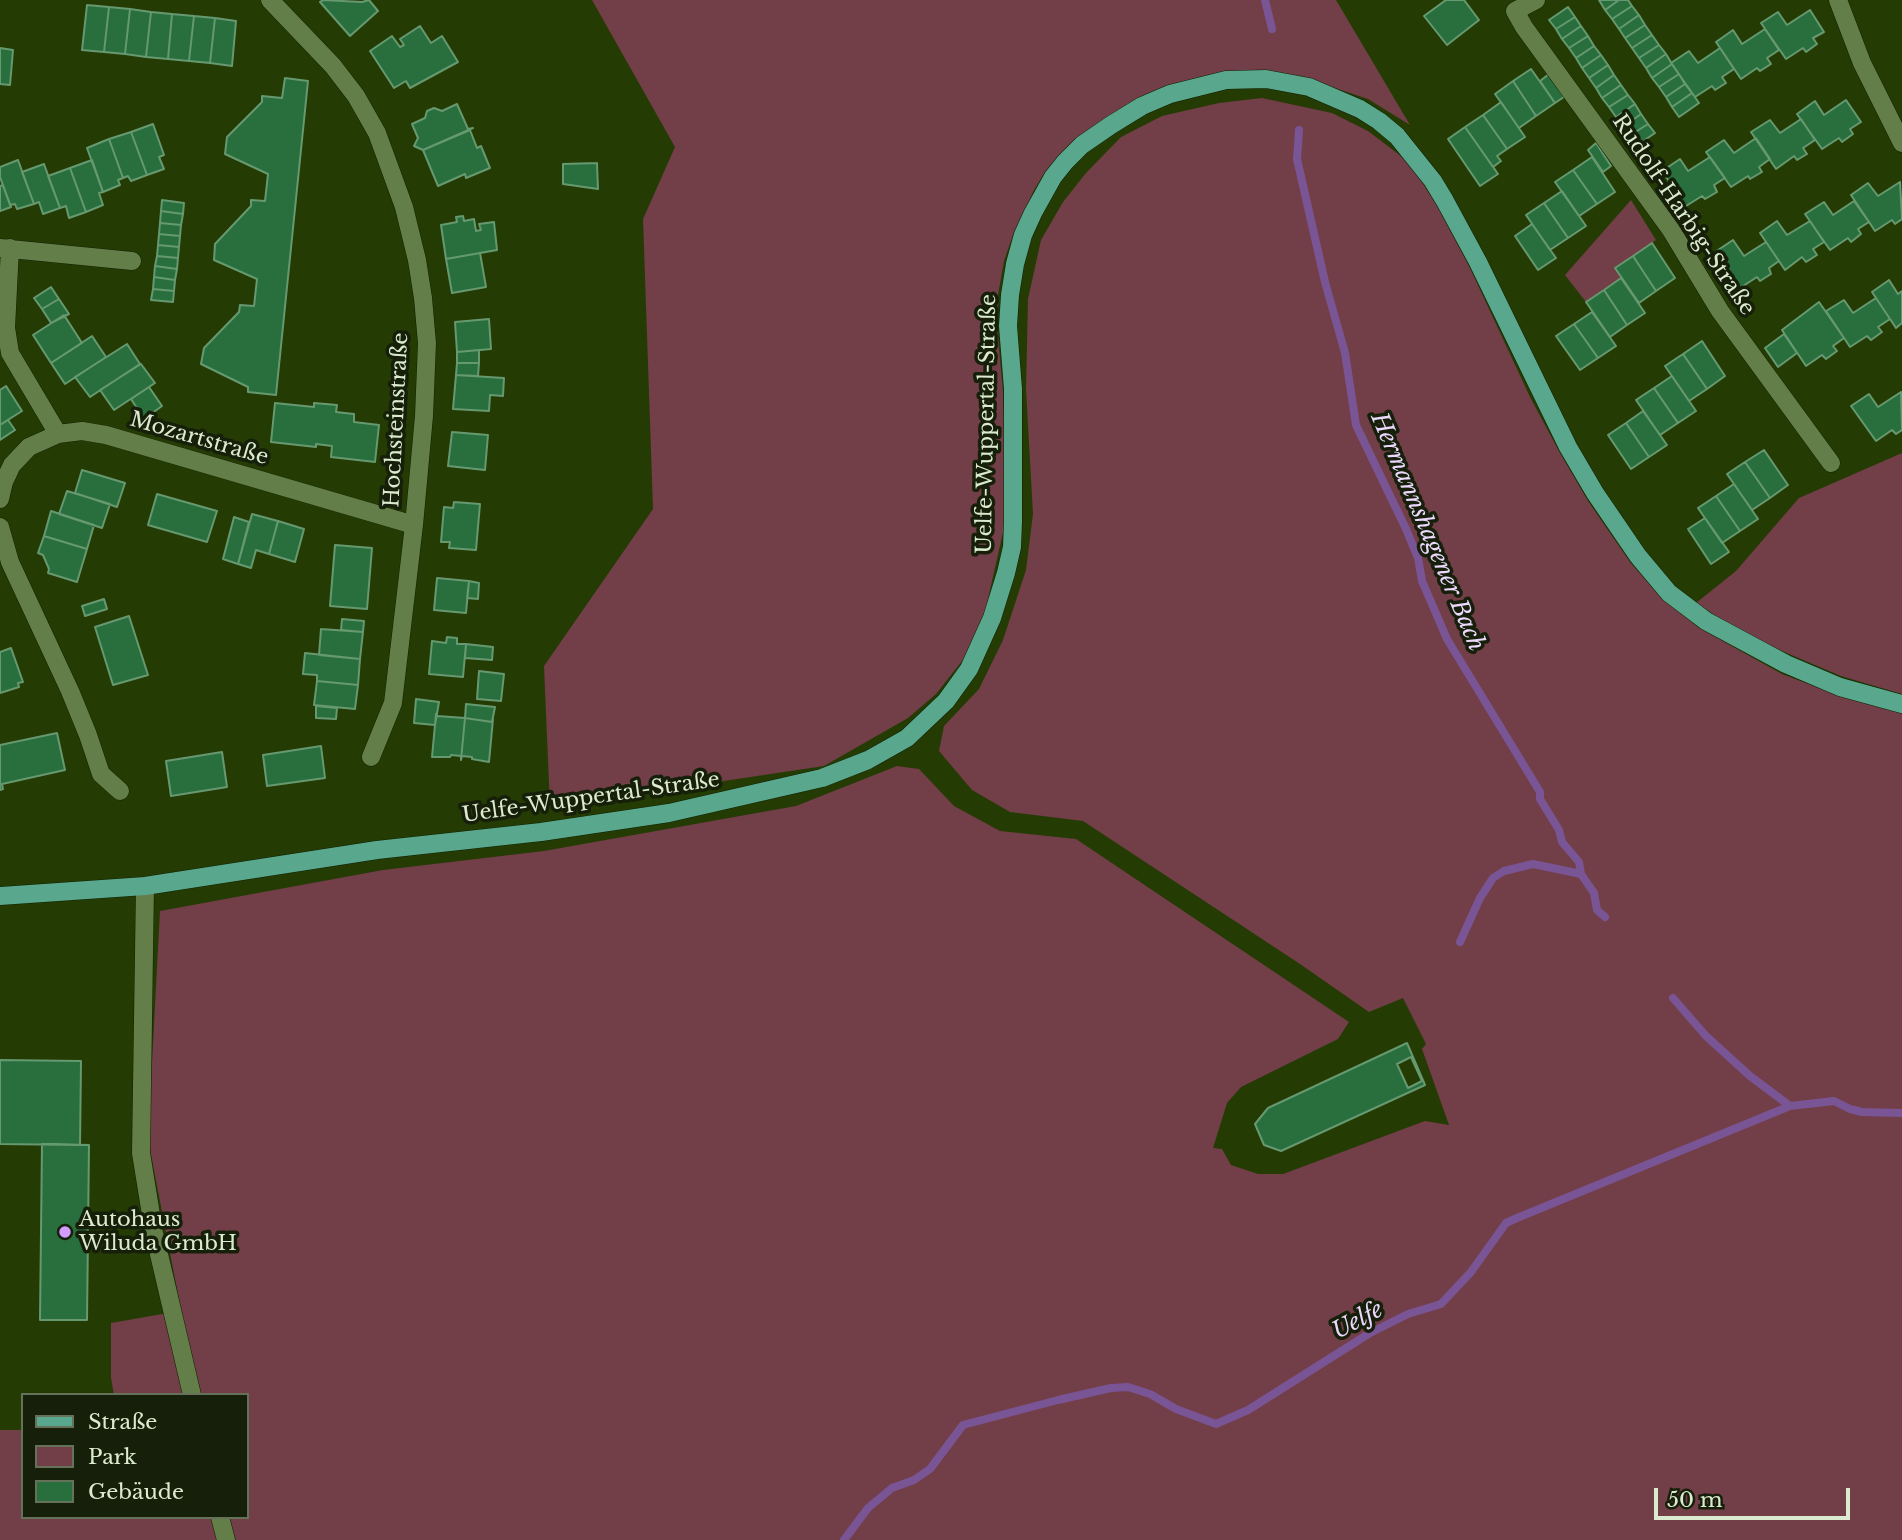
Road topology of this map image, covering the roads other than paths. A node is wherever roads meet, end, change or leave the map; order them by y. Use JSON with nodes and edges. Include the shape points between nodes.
{"nodes":[{"id":1,"x":270,"y":0,"type":"edge"},
{"id":2,"x":1536,"y":0,"type":"edge"},
{"id":3,"x":1838,"y":0,"type":"edge"},
{"id":4,"x":1511,"y":6,"type":"edge"},
{"id":5,"x":1902,"y":143,"type":"edge"},
{"id":6,"x":5,"y":248,"type":"edge"},
{"id":7,"x":132,"y":261,"type":"dead end"},
{"id":8,"x":58,"y":435,"type":"junction"},
{"id":9,"x":1831,"y":463,"type":"dead end"},
{"id":10,"x":0,"y":499,"type":"edge"},
{"id":11,"x":414,"y":525,"type":"junction"},
{"id":12,"x":0,"y":527,"type":"edge"},
{"id":13,"x":1902,"y":704,"type":"edge"},
{"id":14,"x":371,"y":757,"type":"dead end"},
{"id":15,"x":120,"y":792,"type":"dead end"},
{"id":16,"x":145,"y":886,"type":"junction"},
{"id":17,"x":0,"y":896,"type":"edge"},
{"id":18,"x":192,"y":1393,"type":"edge"},
{"id":19,"x":221,"y":1519,"type":"edge"},
{"id":20,"x":226,"y":1540,"type":"edge"}],
"edges":[{"from":1,"to":11,"type":"street","name":"Hochsteinstraße","via":[[356,96],[377,133],[404,207],[419,273],[427,343]]},
{"from":2,"to":4,"type":"street","name":"Rudolf-Harbig-Straße"},
{"from":3,"to":5,"type":"street","via":[[1862,63]]},
{"from":4,"to":9,"type":"street","name":"Rudolf-Harbig-Straße","via":[[1671,230],[1720,311]]},
{"from":6,"to":7,"type":"street"},
{"from":6,"to":8,"type":"street","via":[[10,353]]},
{"from":8,"to":10,"type":"street","name":"Mozartstraße","via":[[29,447],[12,465]]},
{"from":8,"to":11,"type":"street","name":"Mozartstraße","via":[[82,431],[106,435]]},
{"from":11,"to":14,"type":"street","name":"Hochsteinstraße","via":[[393,703]]},
{"from":12,"to":15,"type":"street","via":[[10,562],[70,691],[100,774]]},
{"from":13,"to":16,"type":"main road","name":"Uelfe-Wuppertal-Straße","via":[[1840,687],[1786,664],[1706,621],[1668,593],[1595,493],[1478,262],[1433,181],[1397,136],[1379,121],[1325,93],[1280,80],[1226,80],[1170,94],[1111,125],[1065,162],[1033,213],[1023,235],[1010,295],[1013,522],[1006,573],[969,669],[946,701],[907,738],[868,761],[822,778],[669,813]]},
{"from":16,"to":17,"type":"main road","name":"Uelfe-Wuppertal-Straße"},
{"from":16,"to":18,"type":"street","via":[[141,1153]]},
{"from":19,"to":20,"type":"street"}]}
